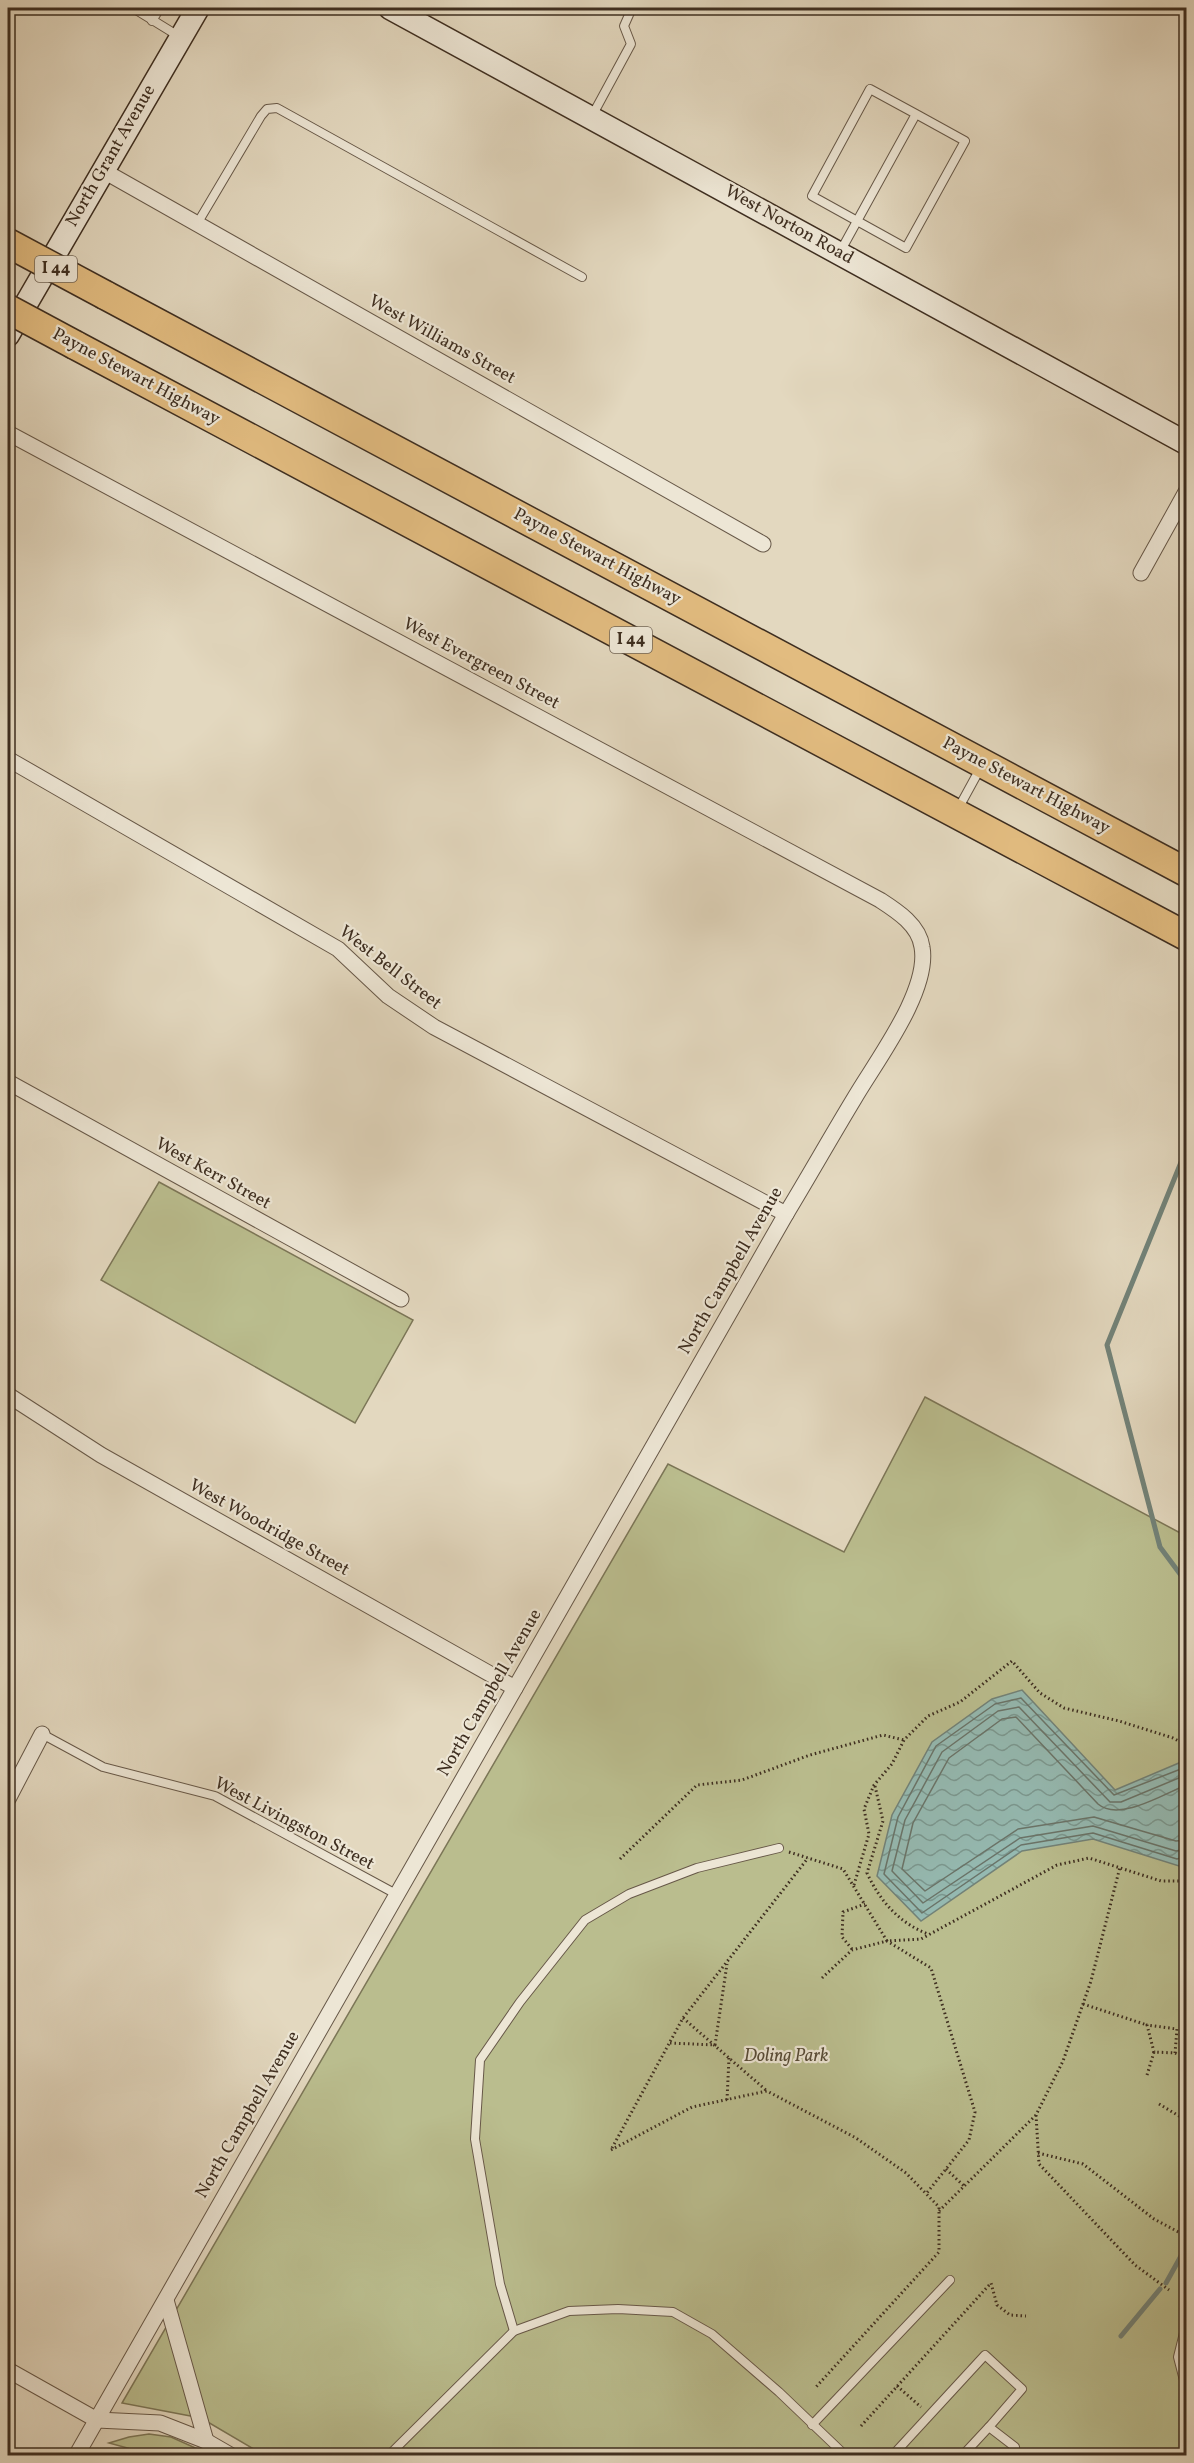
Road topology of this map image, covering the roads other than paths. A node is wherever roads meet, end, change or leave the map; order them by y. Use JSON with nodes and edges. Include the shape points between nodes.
{"nodes":[{"id":1,"x":133,"y":8,"type":"edge"},
{"id":2,"x":160,"y":8,"type":"edge"},
{"id":3,"x":198,"y":8,"type":"edge"},
{"id":4,"x":390,"y":8,"type":"edge"},
{"id":5,"x":632,"y":8,"type":"edge"},
{"id":6,"x":152,"y":21,"type":"junction"},
{"id":7,"x":180,"y":37,"type":"junction"},
{"id":8,"x":916,"y":114,"type":"junction"},
{"id":9,"x":592,"y":117,"type":"junction"},
{"id":10,"x":102,"y":170,"type":"junction"},
{"id":11,"x":858,"y":221,"type":"junction"},
{"id":12,"x":197,"y":224,"type":"junction"},
{"id":13,"x":8,"y":243,"type":"edge"},
{"id":14,"x":840,"y":253,"type":"junction"},
{"id":15,"x":582,"y":277,"type":"dead end"},
{"id":16,"x":8,"y":309,"type":"edge"},
{"id":17,"x":8,"y":335,"type":"edge"},
{"id":18,"x":8,"y":433,"type":"edge"},
{"id":19,"x":1186,"y":443,"type":"edge"},
{"id":20,"x":1186,"y":492,"type":"edge"},
{"id":21,"x":763,"y":544,"type":"dead end"},
{"id":22,"x":1141,"y":573,"type":"dead end"},
{"id":23,"x":8,"y":759,"type":"edge"},
{"id":24,"x":983,"y":763,"type":"junction"},
{"id":25,"x":956,"y":813,"type":"junction"},
{"id":26,"x":1186,"y":872,"type":"edge"},
{"id":27,"x":1186,"y":936,"type":"edge"},
{"id":28,"x":922,"y":945,"type":"joint"},
{"id":29,"x":8,"y":1082,"type":"edge"},
{"id":30,"x":786,"y":1214,"type":"junction"},
{"id":31,"x":401,"y":1299,"type":"dead end"},
{"id":32,"x":8,"y":1395,"type":"edge"},
{"id":33,"x":515,"y":1688,"type":"junction"},
{"id":34,"x":42,"y":1734,"type":"joint"},
{"id":35,"x":8,"y":1799,"type":"edge"},
{"id":36,"x":779,"y":1848,"type":"road end"},
{"id":37,"x":396,"y":1894,"type":"junction"},
{"id":38,"x":950,"y":2280,"type":"dead end"},
{"id":39,"x":165,"y":2300,"type":"junction"},
{"id":40,"x":1186,"y":2325,"type":"edge"},
{"id":41,"x":514,"y":2331,"type":"junction"},
{"id":42,"x":8,"y":2370,"type":"edge"},
{"id":43,"x":1186,"y":2388,"type":"edge"},
{"id":44,"x":97,"y":2420,"type":"junction"},
{"id":45,"x":812,"y":2425,"type":"junction"},
{"id":46,"x":989,"y":2427,"type":"junction"},
{"id":47,"x":206,"y":2441,"type":"junction"},
{"id":48,"x":76,"y":2456,"type":"edge"},
{"id":49,"x":232,"y":2456,"type":"edge"},
{"id":50,"x":388,"y":2456,"type":"edge"},
{"id":51,"x":846,"y":2456,"type":"edge"},
{"id":52,"x":892,"y":2456,"type":"edge"},
{"id":53,"x":962,"y":2456,"type":"edge"},
{"id":54,"x":1016,"y":2456,"type":"edge"}],
"edges":[{"from":1,"to":6,"type":"lane"},
{"from":2,"to":6,"type":"lane"},
{"from":3,"to":7,"type":"main road","name":"North Grant Avenue"},
{"from":4,"to":9,"type":"main road","name":"West Norton Road"},
{"from":5,"to":9,"type":"lane","via":[[624,26],[631,44]]},
{"from":6,"to":7,"type":"lane"},
{"from":7,"to":10,"type":"main road","name":"North Grant Avenue"},
{"from":8,"to":11,"type":"lane"},
{"from":8,"to":11,"type":"lane","via":[[870,89],[817,186],[812,196]]},
{"from":8,"to":11,"type":"lane","via":[[965,141],[906,248]]},
{"from":9,"to":14,"type":"main road","name":"West Norton Road"},
{"from":10,"to":12,"type":"street","name":"West Williams Street"},
{"from":10,"to":17,"type":"main road","name":"North Grant Avenue"},
{"from":11,"to":14,"type":"lane"},
{"from":12,"to":15,"type":"lane","via":[[261,116],[267,109],[277,108]]},
{"from":12,"to":21,"type":"street","name":"West Williams Street"},
{"from":13,"to":24,"type":"highway","name":"Payne Stewart Highway","number":"I 44","bridge":true},
{"from":14,"to":19,"type":"main road","name":"West Norton Road"},
{"from":16,"to":25,"type":"highway","name":"Payne Stewart Highway","number":"I 44","bridge":true},
{"from":18,"to":28,"type":"street","name":"West Evergreen Street","via":[[880,900],[908,921]]},
{"from":20,"to":22,"type":"street"},
{"from":23,"to":30,"type":"street","name":"West Bell Street","via":[[338,949],[388,996],[434,1027]]},
{"from":24,"to":25,"type":"lane"},
{"from":24,"to":26,"type":"highway","name":"Payne Stewart Highway","number":"I 44"},
{"from":25,"to":27,"type":"highway","name":"Payne Stewart Highway","number":"I 44"},
{"from":28,"to":30,"type":"street","name":"North Campbell Avenue","via":[[923,966],[907,1009]]},
{"from":29,"to":31,"type":"street","name":"West Kerr Street"},
{"from":30,"to":33,"type":"street","name":"North Campbell Avenue"},
{"from":32,"to":33,"type":"street","name":"West Woodridge Street","via":[[101,1455]]},
{"from":33,"to":37,"type":"street","name":"North Campbell Avenue"},
{"from":34,"to":35,"type":"street"},
{"from":34,"to":37,"type":"lane","name":"West Livingston Street","via":[[103,1767],[215,1796]]},
{"from":36,"to":41,"type":"lane","via":[[687,1872],[629,1894],[585,1920],[480,2060],[475,2139],[500,2284]]},
{"from":37,"to":39,"type":"street","name":"North Campbell Avenue"},
{"from":38,"to":45,"type":"lane"},
{"from":39,"to":44,"type":"street","name":"North Campbell Avenue"},
{"from":39,"to":47,"type":"street"},
{"from":40,"to":43,"type":"lane","via":[[1178,2356]]},
{"from":41,"to":45,"type":"lane","via":[[569,2311],[673,2312],[712,2334]]},
{"from":41,"to":50,"type":"lane"},
{"from":42,"to":44,"type":"street"},
{"from":44,"to":47,"type":"street","via":[[160,2423]]},
{"from":44,"to":48,"type":"street","name":"North Campbell Avenue"},
{"from":45,"to":51,"type":"lane"},
{"from":46,"to":52,"type":"lane","via":[[1022,2389],[985,2355]]},
{"from":46,"to":53,"type":"lane"},
{"from":46,"to":54,"type":"lane","via":[[1015,2447]]},
{"from":47,"to":49,"type":"street"}]}
